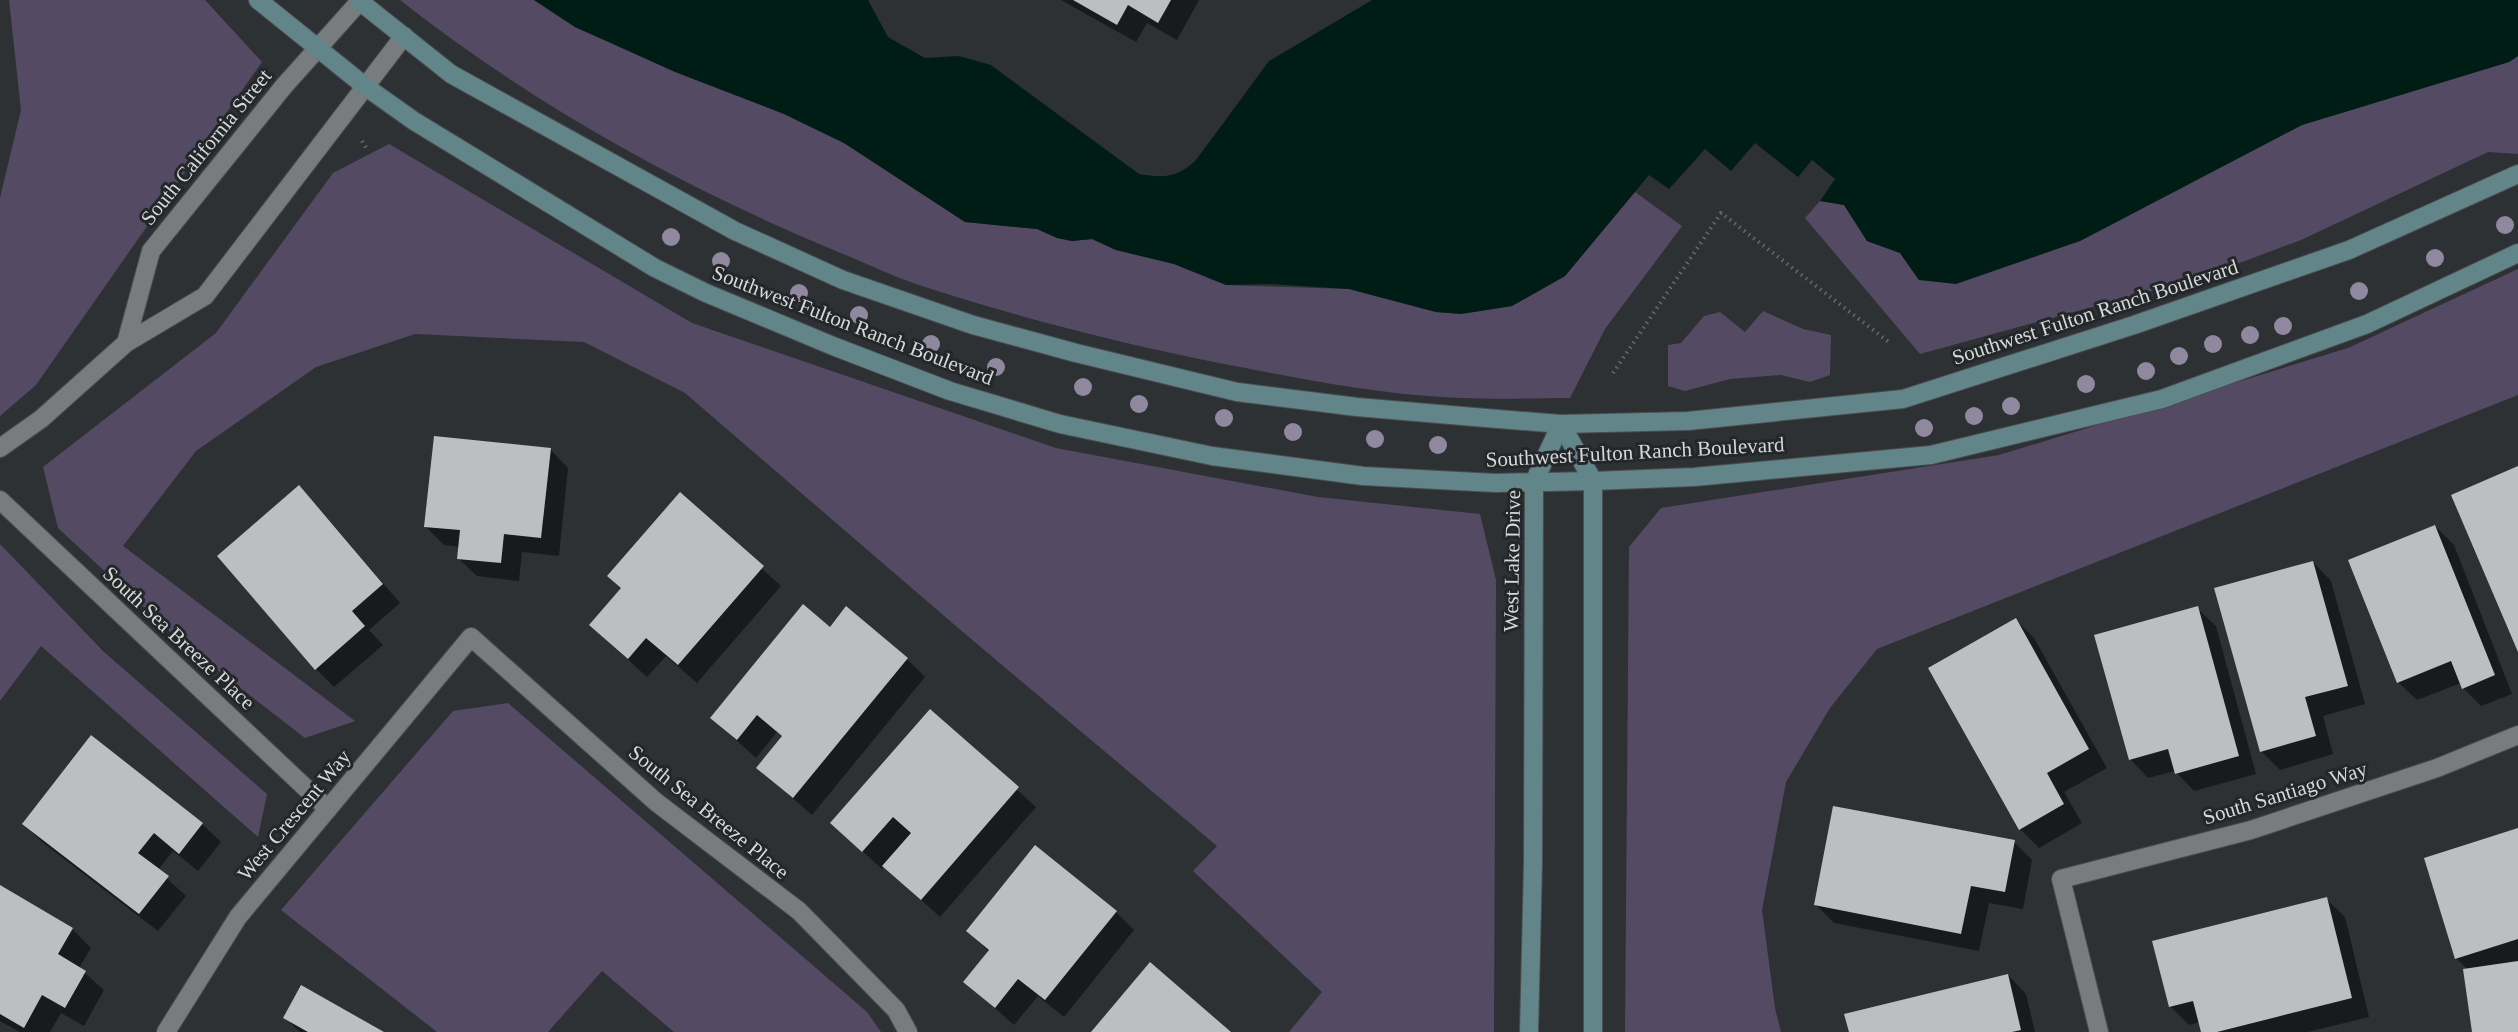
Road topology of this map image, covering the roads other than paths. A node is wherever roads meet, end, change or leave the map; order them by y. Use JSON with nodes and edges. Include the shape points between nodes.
{"nodes":[{"id":1,"x":258,"y":0,"type":"edge"},
{"id":2,"x":359,"y":1,"type":"edge"},
{"id":3,"x":404,"y":36,"type":"junction"},
{"id":4,"x":319,"y":49,"type":"junction"},
{"id":5,"x":366,"y":87,"type":"junction"},
{"id":6,"x":2518,"y":174,"type":"edge"},
{"id":7,"x":2518,"y":254,"type":"edge"},
{"id":8,"x":126,"y":343,"type":"junction"},
{"id":9,"x":1561,"y":424,"type":"junction"},
{"id":10,"x":0,"y":448,"type":"edge"},
{"id":11,"x":1593,"y":481,"type":"junction"},
{"id":12,"x":1534,"y":482,"type":"junction"},
{"id":13,"x":0,"y":500,"type":"edge"},
{"id":14,"x":471,"y":638,"type":"joint"},
{"id":15,"x":2518,"y":735,"type":"edge"},
{"id":16,"x":328,"y":809,"type":"junction"},
{"id":17,"x":166,"y":1032,"type":"edge"},
{"id":18,"x":908,"y":1032,"type":"edge"},
{"id":19,"x":1529,"y":1032,"type":"edge"},
{"id":20,"x":1593,"y":1032,"type":"edge"},
{"id":21,"x":2099,"y":1032,"type":"edge"}],
"edges":[{"from":1,"to":4,"type":"street","name":"Southwest Fulton Ranch Boulevard"},
{"from":2,"to":3,"type":"street","name":"Southwest Fulton Ranch Boulevard"},
{"from":2,"to":4,"type":"street","name":"South California Street"},
{"from":3,"to":5,"type":"street"},
{"from":3,"to":9,"type":"street","name":"Southwest Fulton Ranch Boulevard","via":[[452,74],[735,231],[843,280],[973,325],[1237,392],[1357,407]]},
{"from":4,"to":5,"type":"street","name":"Southwest Fulton Ranch Boulevard"},
{"from":4,"to":8,"type":"street","name":"South California Street","via":[[284,86],[151,251]]},
{"from":5,"to":8,"type":"street","via":[[205,296]]},
{"from":5,"to":12,"type":"street","name":"Southwest Fulton Ranch Boulevard","via":[[414,121],[655,268],[833,346],[950,391],[1060,424],[1212,456],[1363,476]]},
{"from":6,"to":9,"type":"street","name":"Southwest Fulton Ranch Boulevard","via":[[2349,250],[2134,325],[1903,399],[1688,421]]},
{"from":7,"to":11,"type":"street","name":"Southwest Fulton Ranch Boulevard","via":[[2367,324],[2139,405],[1931,455],[1694,477]]},
{"from":8,"to":10,"type":"street","via":[[41,420]]},
{"from":9,"to":11,"type":"street"},
{"from":9,"to":12,"type":"street","name":"West Lake Drive"},
{"from":11,"to":12,"type":"street","name":"Southwest Fulton Ranch Boulevard"},
{"from":11,"to":20,"type":"street"},
{"from":12,"to":19,"type":"street","name":"West Lake Drive"},
{"from":13,"to":16,"type":"street","name":"South Sea Breeze Place"},
{"from":14,"to":16,"type":"street","name":"West Crescent Way"},
{"from":14,"to":18,"type":"street","name":"South Sea Breeze Place","via":[[656,802],[798,911],[896,1010]]},
{"from":15,"to":21,"type":"street","name":"South Santiago Way","via":[[2437,768],[2251,830],[2061,879]]},
{"from":16,"to":17,"type":"street","name":"West Crescent Way","via":[[238,917]]}]}
